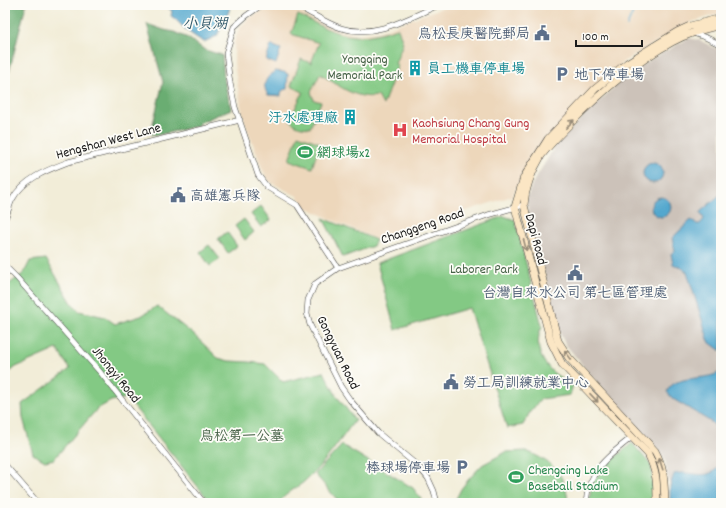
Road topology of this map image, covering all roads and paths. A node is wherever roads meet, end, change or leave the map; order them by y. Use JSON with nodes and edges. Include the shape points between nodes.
{"nodes":[{"id":1,"x":266,"y":5,"type":"edge"},
{"id":2,"x":292,"y":5,"type":"edge"},
{"id":3,"x":438,"y":5,"type":"edge"},
{"id":4,"x":721,"y":18,"type":"edge"},
{"id":5,"x":721,"y":25,"type":"edge"},
{"id":6,"x":692,"y":32,"type":"junction"},
{"id":7,"x":721,"y":45,"type":"edge"},
{"id":8,"x":240,"y":120,"type":"junction"},
{"id":9,"x":524,"y":205,"type":"junction"},
{"id":10,"x":515,"y":207,"type":"junction"},
{"id":11,"x":5,"y":218,"type":"edge"},
{"id":12,"x":5,"y":266,"type":"edge"},
{"id":13,"x":338,"y":268,"type":"junction"},
{"id":14,"x":631,"y":438,"type":"junction"},
{"id":15,"x":5,"y":465,"type":"edge"},
{"id":16,"x":38,"y":503,"type":"edge"},
{"id":17,"x":204,"y":503,"type":"edge"},
{"id":18,"x":437,"y":503,"type":"edge"},
{"id":19,"x":586,"y":503,"type":"edge"},
{"id":20,"x":657,"y":503,"type":"edge"},
{"id":21,"x":665,"y":503,"type":"edge"}],
"edges":[{"from":1,"to":8,"type":"street","via":[[260,6],[234,27],[226,53],[235,107]]},
{"from":2,"to":3,"type":"street","via":[[341,28],[360,32],[379,30]]},
{"from":4,"to":10,"type":"main road","name":"Dapi Road","via":[[677,32],[627,63],[595,90],[548,139],[524,177]]},
{"from":5,"to":6,"type":"main road","name":"Dapi Road"},
{"from":6,"to":7,"type":"street"},
{"from":9,"to":6,"type":"main road","name":"Dapi Road","one_way":true,"via":[[527,186],[541,157],[584,109],[629,70]]},
{"from":8,"to":11,"type":"street","name":"Hengshan West Lane","via":[[68,162],[49,169],[34,176],[20,189],[12,200]]},
{"from":8,"to":13,"type":"street","via":[[258,175],[267,187],[297,205]]},
{"from":9,"to":10,"type":"street","name":"Changgeng Road"},
{"from":21,"to":9,"type":"main road","name":"Dapi Road","one_way":true,"via":[[664,473],[655,451],[570,358],[558,341]]},
{"from":10,"to":13,"type":"street","name":"Changgeng Road"},
{"from":10,"to":14,"type":"main road","name":"Dapi Road","one_way":true,"via":[[550,342],[562,364]]},
{"from":12,"to":17,"type":"street","name":"Jhongyi Road","via":[[100,372]]},
{"from":13,"to":18,"type":"street","name":"Gongyuan Road","via":[[315,284],[308,300],[310,325],[350,400],[378,433],[419,467],[431,485]]},
{"from":14,"to":19,"type":"street","via":[[600,466],[590,481]]},
{"from":14,"to":20,"type":"main road","name":"Dapi Road","via":[[648,454],[653,465],[657,477]]},
{"from":15,"to":16,"type":"street"}]}
